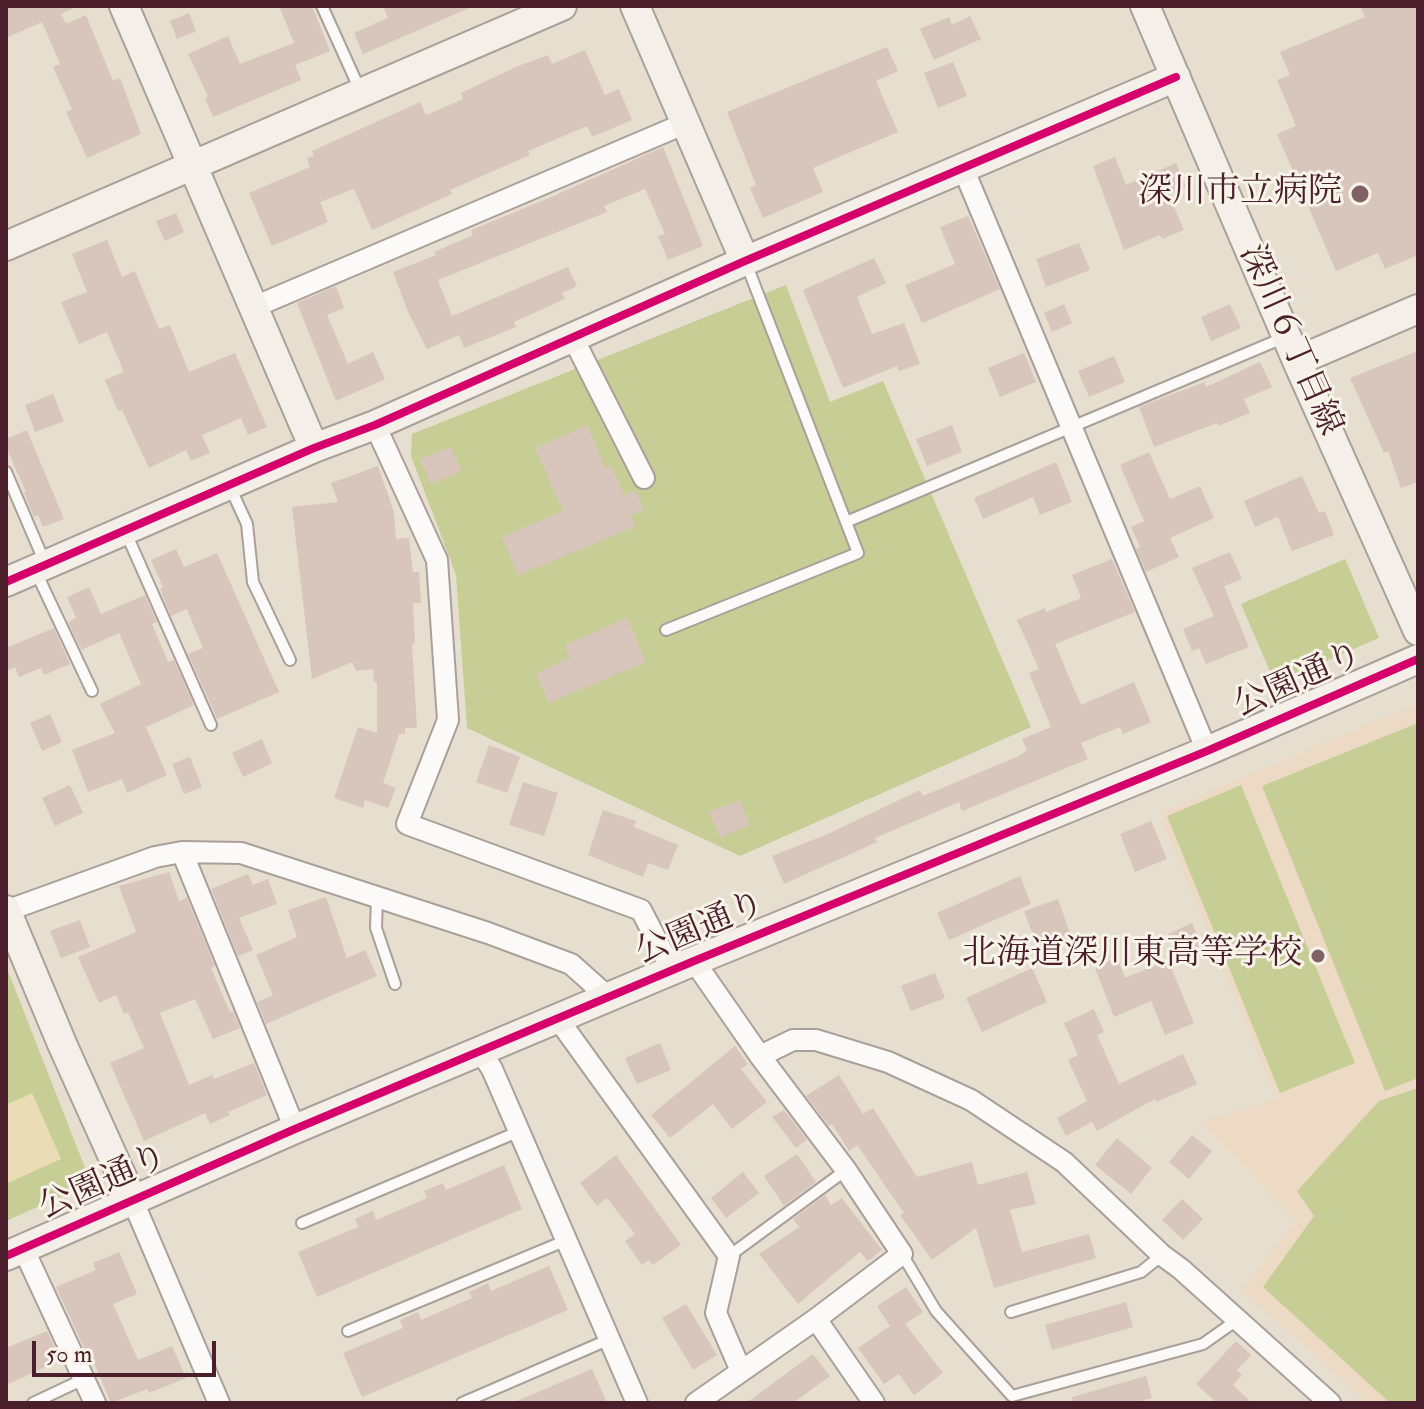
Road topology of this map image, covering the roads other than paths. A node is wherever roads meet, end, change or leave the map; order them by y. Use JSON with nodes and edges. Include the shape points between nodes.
{"nodes":[{"id":1,"x":124,"y":6,"type":"edge"},
{"id":2,"x":322,"y":6,"type":"edge"},
{"id":3,"x":562,"y":6,"type":"edge"},
{"id":4,"x":635,"y":6,"type":"edge"},
{"id":5,"x":1145,"y":6,"type":"edge"},
{"id":6,"x":1176,"y":77,"type":"junction"},
{"id":7,"x":360,"y":92,"type":"junction"},
{"id":8,"x":686,"y":123,"type":"junction"},
{"id":9,"x":192,"y":164,"type":"junction"},
{"id":10,"x":963,"y":168,"type":"junction"},
{"id":11,"x":6,"y":246,"type":"edge"},
{"id":12,"x":745,"y":261,"type":"junction"},
{"id":13,"x":254,"y":307,"type":"junction"},
{"id":14,"x":1418,"y":309,"type":"edge"},
{"id":15,"x":572,"y":336,"type":"junction"},
{"id":16,"x":1292,"y":349,"type":"junction"},
{"id":17,"x":375,"y":425,"type":"junction"},
{"id":18,"x":1073,"y":428,"type":"junction"},
{"id":19,"x":314,"y":448,"type":"junction"},
{"id":20,"x":6,"y":472,"type":"edge"},
{"id":21,"x":644,"y":478,"type":"dead end"},
{"id":22,"x":229,"y":485,"type":"junction"},
{"id":23,"x":846,"y":522,"type":"junction"},
{"id":24,"x":125,"y":530,"type":"junction"},
{"id":25,"x":40,"y":567,"type":"junction"},
{"id":26,"x":6,"y":582,"type":"edge"},
{"id":27,"x":666,"y":630,"type":"dead end"},
{"id":28,"x":1418,"y":631,"type":"edge"},
{"id":29,"x":1418,"y":659,"type":"edge"},
{"id":30,"x":290,"y":660,"type":"dead end"},
{"id":31,"x":92,"y":691,"type":"dead end"},
{"id":32,"x":211,"y":725,"type":"dead end"},
{"id":33,"x":1207,"y":751,"type":"junction"},
{"id":34,"x":182,"y":852,"type":"junction"},
{"id":35,"x":377,"y":897,"type":"junction"},
{"id":36,"x":6,"y":911,"type":"edge"},
{"id":37,"x":683,"y":965,"type":"junction"},
{"id":38,"x":395,"y":984,"type":"dead end"},
{"id":39,"x":608,"y":997,"type":"junction"},
{"id":40,"x":558,"y":1019,"type":"junction"},
{"id":41,"x":481,"y":1052,"type":"junction"},
{"id":42,"x":760,"y":1056,"type":"junction"},
{"id":43,"x":295,"y":1129,"type":"junction"},
{"id":44,"x":520,"y":1131,"type":"junction"},
{"id":45,"x":846,"y":1170,"type":"junction"},
{"id":46,"x":132,"y":1199,"type":"junction"},
{"id":47,"x":302,"y":1223,"type":"dead end"},
{"id":48,"x":567,"y":1240,"type":"junction"},
{"id":49,"x":15,"y":1252,"type":"edge"},
{"id":50,"x":902,"y":1254,"type":"junction"},
{"id":51,"x":1162,"y":1255,"type":"junction"},
{"id":52,"x":729,"y":1256,"type":"junction"},
{"id":53,"x":1011,"y":1312,"type":"dead end"},
{"id":54,"x":816,"y":1319,"type":"junction"},
{"id":55,"x":1237,"y":1320,"type":"junction"},
{"id":56,"x":348,"y":1331,"type":"dead end"},
{"id":57,"x":610,"y":1339,"type":"junction"},
{"id":58,"x":741,"y":1371,"type":"junction"},
{"id":59,"x":84,"y":1379,"type":"junction"},
{"id":60,"x":214,"y":1402,"type":"edge"},
{"id":61,"x":33,"y":1403,"type":"edge"},
{"id":62,"x":95,"y":1403,"type":"edge"},
{"id":63,"x":462,"y":1403,"type":"edge"},
{"id":64,"x":637,"y":1403,"type":"edge"},
{"id":65,"x":696,"y":1403,"type":"edge"},
{"id":66,"x":874,"y":1403,"type":"edge"},
{"id":67,"x":1330,"y":1403,"type":"edge"}],
"edges":[{"from":1,"to":9,"type":"street"},
{"from":2,"to":7,"type":"lane"},
{"from":3,"to":7,"type":"street"},
{"from":4,"to":8,"type":"street"},
{"from":5,"to":6,"type":"street","name":"深川６丁目線"},
{"from":6,"to":10,"type":"street"},
{"from":6,"to":16,"type":"street","name":"深川６丁目線"},
{"from":7,"to":9,"type":"street"},
{"from":8,"to":12,"type":"street"},
{"from":8,"to":13,"type":"street"},
{"from":9,"to":11,"type":"street"},
{"from":9,"to":13,"type":"street"},
{"from":10,"to":12,"type":"street"},
{"from":10,"to":18,"type":"street"},
{"from":12,"to":15,"type":"street"},
{"from":12,"to":23,"type":"lane"},
{"from":13,"to":19,"type":"street"},
{"from":14,"to":16,"type":"street"},
{"from":15,"to":17,"type":"street"},
{"from":15,"to":21,"type":"street"},
{"from":16,"to":18,"type":"lane"},
{"from":16,"to":28,"type":"street","name":"深川６丁目線"},
{"from":17,"to":19,"type":"street"},
{"from":17,"to":37,"type":"street","via":[[437,560],[448,720],[407,824],[641,910]]},
{"from":18,"to":23,"type":"lane"},
{"from":18,"to":33,"type":"street"},
{"from":19,"to":22,"type":"street"},
{"from":20,"to":25,"type":"lane"},
{"from":22,"to":24,"type":"street"},
{"from":22,"to":30,"type":"lane","via":[[247,524],[253,582]]},
{"from":23,"to":27,"type":"lane","via":[[858,553]]},
{"from":24,"to":25,"type":"street"},
{"from":24,"to":32,"type":"lane"},
{"from":25,"to":26,"type":"street"},
{"from":25,"to":31,"type":"lane"},
{"from":29,"to":33,"type":"street","name":"公園通り"},
{"from":33,"to":37,"type":"street","name":"公園通り"},
{"from":34,"to":35,"type":"street","via":[[241,853]]},
{"from":34,"to":36,"type":"street"},
{"from":34,"to":43,"type":"street"},
{"from":35,"to":38,"type":"lane","via":[[376,928]]},
{"from":35,"to":39,"type":"street","via":[[571,964]]},
{"from":36,"to":46,"type":"street"},
{"from":37,"to":39,"type":"street","name":"公園通り"},
{"from":37,"to":42,"type":"street"},
{"from":39,"to":40,"type":"street","name":"公園通り"},
{"from":40,"to":41,"type":"street","name":"公園通り"},
{"from":40,"to":52,"type":"street"},
{"from":41,"to":43,"type":"street","name":"公園通り"},
{"from":41,"to":44,"type":"street"},
{"from":42,"to":45,"type":"street"},
{"from":42,"to":51,"type":"street","via":[[793,1040],[816,1040],[888,1062],[971,1100],[1064,1162]]},
{"from":43,"to":46,"type":"street","name":"公園通り"},
{"from":44,"to":47,"type":"lane"},
{"from":44,"to":48,"type":"street"},
{"from":45,"to":50,"type":"street"},
{"from":45,"to":52,"type":"lane"},
{"from":46,"to":49,"type":"street","name":"公園通り"},
{"from":46,"to":60,"type":"street"},
{"from":48,"to":56,"type":"lane"},
{"from":48,"to":57,"type":"street"},
{"from":49,"to":59,"type":"street"},
{"from":50,"to":54,"type":"street"},
{"from":50,"to":55,"type":"lane","via":[[936,1311],[1012,1396],[1203,1344]]},
{"from":51,"to":53,"type":"lane","via":[[1141,1272]]},
{"from":51,"to":55,"type":"street"},
{"from":52,"to":58,"type":"street","via":[[716,1313]]},
{"from":54,"to":58,"type":"street"},
{"from":54,"to":66,"type":"street"},
{"from":55,"to":67,"type":"street"},
{"from":57,"to":63,"type":"lane"},
{"from":57,"to":64,"type":"street"},
{"from":58,"to":65,"type":"street"},
{"from":59,"to":61,"type":"lane"},
{"from":59,"to":62,"type":"street"}]}
